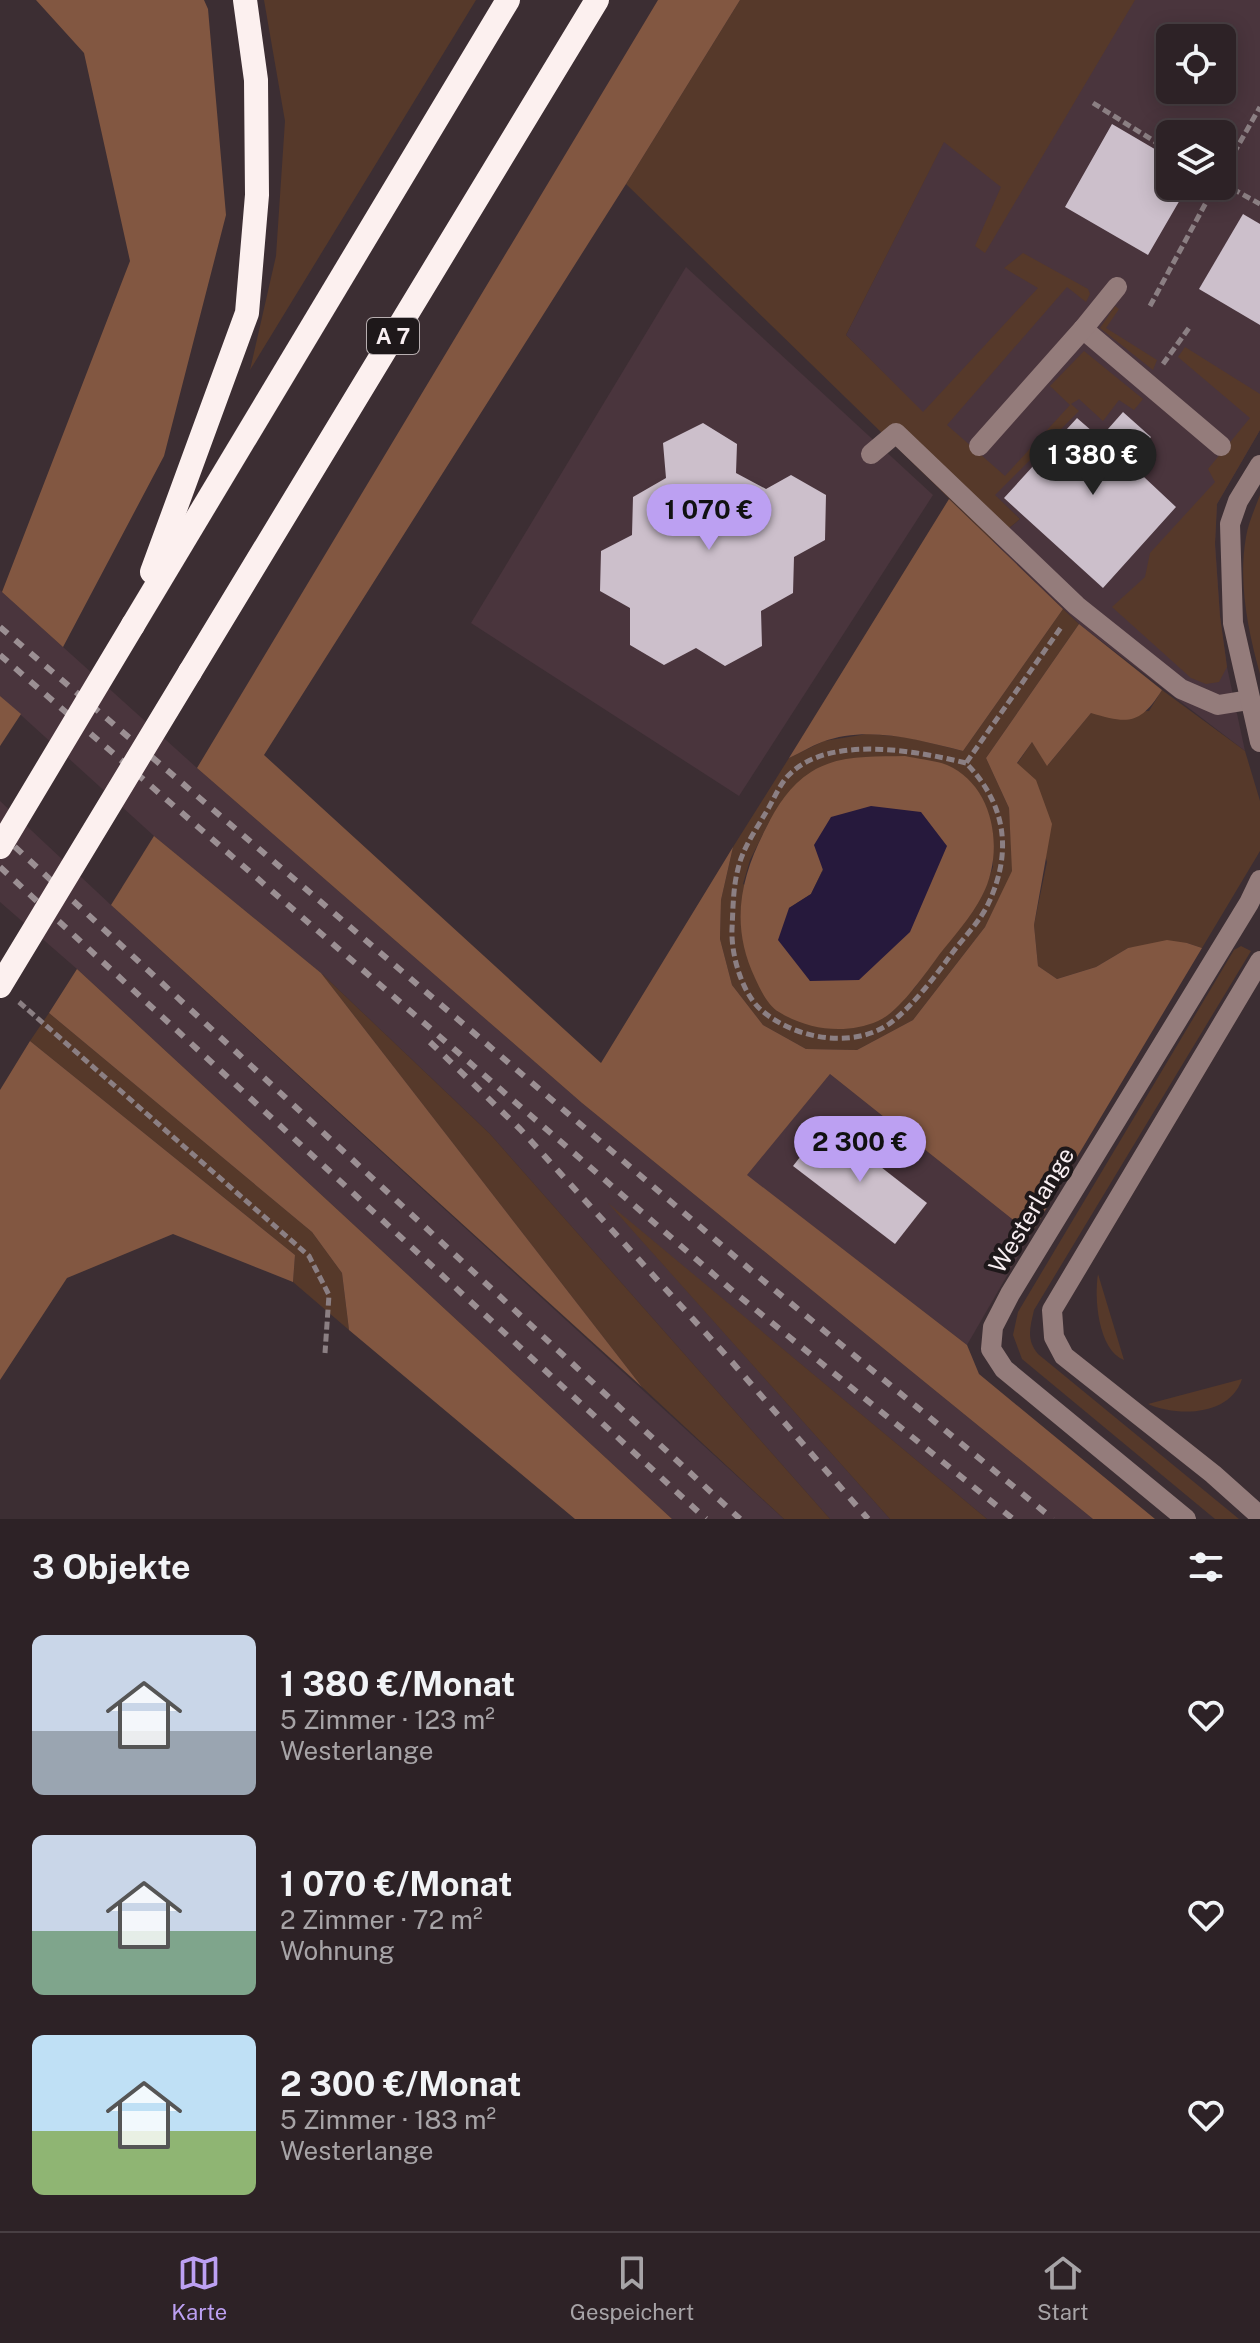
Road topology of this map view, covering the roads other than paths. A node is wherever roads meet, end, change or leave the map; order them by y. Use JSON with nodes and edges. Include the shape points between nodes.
{"nodes":[{"id":1,"x":245,"y":0,"type":"edge"},
{"id":2,"x":508,"y":0,"type":"edge"},
{"id":3,"x":597,"y":0,"type":"edge"},
{"id":4,"x":1117,"y":287,"type":"dead end"},
{"id":5,"x":1083,"y":329,"type":"junction"},
{"id":6,"x":979,"y":446,"type":"dead end"},
{"id":7,"x":1221,"y":446,"type":"dead end"},
{"id":8,"x":871,"y":454,"type":"dead end"},
{"id":9,"x":1260,"y":465,"type":"edge"},
{"id":10,"x":133,"y":625,"type":"junction"},
{"id":11,"x":1249,"y":700,"type":"junction"},
{"id":12,"x":1260,"y":742,"type":"edge"},
{"id":13,"x":0,"y":847,"type":"edge"},
{"id":14,"x":1260,"y":880,"type":"edge"},
{"id":15,"x":1254,"y":905,"type":"edge"},
{"id":16,"x":1260,"y":961,"type":"edge"},
{"id":17,"x":6,"y":991,"type":"edge"},
{"id":18,"x":1260,"y":1516,"type":"edge"},
{"id":19,"x":1186,"y":1519,"type":"edge"}],
"edges":[{"from":1,"to":10,"type":"highway","via":[[256,80],[257,195],[247,313]]},
{"from":2,"to":10,"type":"highway"},
{"from":3,"to":17,"type":"highway","number":"A 7","bridge":true,"via":[[190,672]]},
{"from":4,"to":5,"type":"street"},
{"from":5,"to":6,"type":"street"},
{"from":5,"to":7,"type":"street"},
{"from":8,"to":11,"type":"street","via":[[896,433],[1077,606],[1181,689],[1218,705]]},
{"from":9,"to":11,"type":"street","via":[[1230,524],[1233,623]]},
{"from":10,"to":13,"type":"highway","bridge":true},
{"from":11,"to":12,"type":"street"},
{"from":14,"to":15,"type":"street","name":"Westerlange"},
{"from":15,"to":19,"type":"street","name":"Westerlange","via":[[993,1327],[991,1349],[1004,1369]]},
{"from":16,"to":18,"type":"street","via":[[1052,1310],[1054,1337],[1064,1356]]}]}
